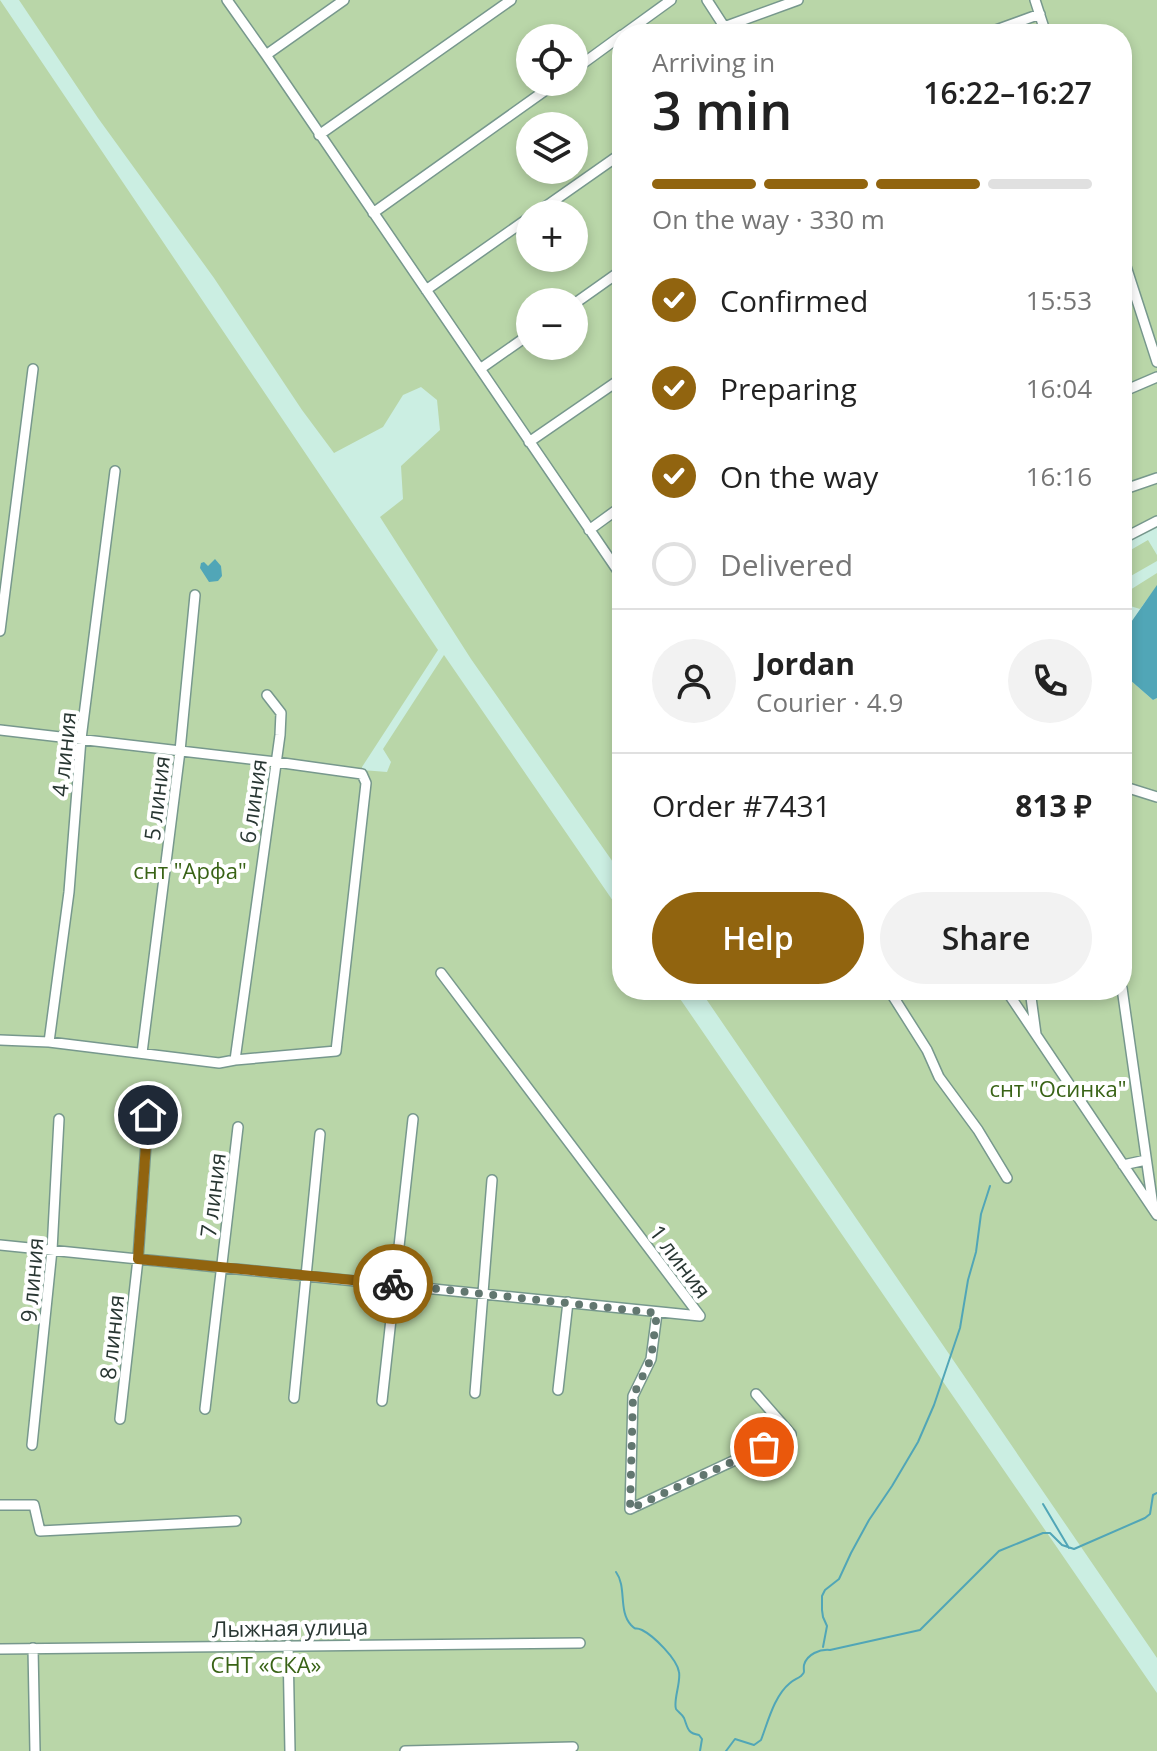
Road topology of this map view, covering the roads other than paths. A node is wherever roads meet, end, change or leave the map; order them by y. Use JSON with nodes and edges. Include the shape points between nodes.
{"nodes":[{"id":1,"x":227,"y":0,"type":"edge"},
{"id":2,"x":344,"y":0,"type":"edge"},
{"id":3,"x":511,"y":0,"type":"edge"},
{"id":4,"x":671,"y":0,"type":"edge"},
{"id":5,"x":707,"y":0,"type":"edge"},
{"id":6,"x":798,"y":0,"type":"edge"},
{"id":7,"x":1035,"y":0,"type":"edge"},
{"id":8,"x":1040,"y":14,"type":"junction"},
{"id":9,"x":638,"y":24,"type":"edge"},
{"id":10,"x":722,"y":24,"type":"edge"},
{"id":11,"x":740,"y":24,"type":"edge"},
{"id":12,"x":1012,"y":24,"type":"edge"},
{"id":13,"x":1043,"y":24,"type":"edge"},
{"id":14,"x":612,"y":43,"type":"edge"},
{"id":15,"x":266,"y":55,"type":"junction"},
{"id":16,"x":588,"y":60,"type":"edge"},
{"id":17,"x":537,"y":96,"type":"edge"},
{"id":18,"x":319,"y":135,"type":"junction"},
{"id":19,"x":612,"y":160,"type":"edge"},
{"id":20,"x":555,"y":200,"type":"edge"},
{"id":21,"x":373,"y":213,"type":"junction"},
{"id":22,"x":516,"y":227,"type":"edge"},
{"id":23,"x":612,"y":277,"type":"edge"},
{"id":24,"x":1132,"y":285,"type":"edge"},
{"id":25,"x":1133,"y":288,"type":"joint"},
{"id":26,"x":426,"y":290,"type":"junction"},
{"id":27,"x":588,"y":294,"type":"edge"},
{"id":28,"x":516,"y":344,"type":"edge"},
{"id":29,"x":1157,"y":362,"type":"edge"},
{"id":30,"x":33,"y":369,"type":"dead end"},
{"id":31,"x":480,"y":369,"type":"junction"},
{"id":32,"x":1157,"y":377,"type":"edge"},
{"id":33,"x":612,"y":385,"type":"edge"},
{"id":34,"x":1132,"y":388,"type":"edge"},
{"id":35,"x":529,"y":442,"type":"junction"},
{"id":36,"x":115,"y":471,"type":"dead end"},
{"id":37,"x":1157,"y":478,"type":"edge"},
{"id":38,"x":1132,"y":487,"type":"edge"},
{"id":39,"x":612,"y":513,"type":"edge"},
{"id":40,"x":1157,"y":521,"type":"edge"},
{"id":41,"x":589,"y":530,"type":"junction"},
{"id":42,"x":1132,"y":534,"type":"edge"},
{"id":43,"x":612,"y":563,"type":"edge"},
{"id":44,"x":195,"y":595,"type":"dead end"},
{"id":45,"x":0,"y":631,"type":"edge"},
{"id":46,"x":267,"y":695,"type":"dead end"},
{"id":47,"x":0,"y":730,"type":"edge"},
{"id":48,"x":81,"y":739,"type":"junction"},
{"id":49,"x":180,"y":751,"type":"junction"},
{"id":50,"x":276,"y":762,"type":"junction"},
{"id":51,"x":1132,"y":789,"type":"edge"},
{"id":52,"x":1157,"y":797,"type":"edge"},
{"id":53,"x":441,"y":973,"type":"dead end"},
{"id":54,"x":895,"y":1000,"type":"edge"},
{"id":55,"x":1013,"y":1000,"type":"edge"},
{"id":56,"x":1031,"y":1000,"type":"edge"},
{"id":57,"x":1124,"y":1000,"type":"edge"},
{"id":58,"x":1037,"y":1037,"type":"junction"},
{"id":59,"x":0,"y":1040,"type":"edge"},
{"id":60,"x":49,"y":1042,"type":"junction"},
{"id":61,"x":142,"y":1053,"type":"junction"},
{"id":62,"x":235,"y":1060,"type":"junction"},
{"id":63,"x":148,"y":1115,"type":"dead end"},
{"id":64,"x":59,"y":1119,"type":"dead end"},
{"id":65,"x":413,"y":1119,"type":"dead end"},
{"id":66,"x":238,"y":1127,"type":"dead end"},
{"id":67,"x":320,"y":1134,"type":"dead end"},
{"id":68,"x":1146,"y":1160,"type":"junction"},
{"id":69,"x":1123,"y":1165,"type":"junction"},
{"id":70,"x":1007,"y":1178,"type":"dead end"},
{"id":71,"x":492,"y":1180,"type":"dead end"},
{"id":72,"x":1155,"y":1212,"type":"edge"},
{"id":73,"x":0,"y":1245,"type":"edge"},
{"id":74,"x":52,"y":1250,"type":"junction"},
{"id":75,"x":138,"y":1259,"type":"junction"},
{"id":76,"x":222,"y":1267,"type":"junction"},
{"id":77,"x":307,"y":1276,"type":"junction"},
{"id":78,"x":394,"y":1285,"type":"junction"},
{"id":79,"x":482,"y":1293,"type":"junction"},
{"id":80,"x":568,"y":1302,"type":"junction"},
{"id":81,"x":657,"y":1313,"type":"junction"},
{"id":82,"x":558,"y":1390,"type":"dead end"},
{"id":83,"x":475,"y":1393,"type":"dead end"},
{"id":84,"x":756,"y":1394,"type":"dead end"},
{"id":85,"x":294,"y":1398,"type":"dead end"},
{"id":86,"x":382,"y":1401,"type":"dead end"},
{"id":87,"x":205,"y":1409,"type":"dead end"},
{"id":88,"x":120,"y":1419,"type":"dead end"},
{"id":89,"x":32,"y":1445,"type":"dead end"},
{"id":90,"x":0,"y":1505,"type":"edge"},
{"id":91,"x":236,"y":1521,"type":"dead end"},
{"id":92,"x":580,"y":1643,"type":"dead end"},
{"id":93,"x":288,"y":1645,"type":"junction"},
{"id":94,"x":33,"y":1648,"type":"junction"},
{"id":95,"x":1,"y":1649,"type":"edge"},
{"id":96,"x":573,"y":1747,"type":"dead end"},
{"id":97,"x":35,"y":1751,"type":"edge"},
{"id":98,"x":290,"y":1751,"type":"edge"},
{"id":99,"x":405,"y":1751,"type":"edge"}],
"edges":[{"from":1,"to":15,"type":"street"},
{"from":2,"to":15,"type":"street"},
{"from":3,"to":18,"type":"street"},
{"from":4,"to":9,"type":"street"},
{"from":5,"to":10,"type":"street"},
{"from":6,"to":11,"type":"street"},
{"from":7,"to":8,"type":"street"},
{"from":8,"to":12,"type":"street"},
{"from":8,"to":13,"type":"street"},
{"from":14,"to":16,"type":"street"},
{"from":15,"to":18,"type":"street"},
{"from":17,"to":21,"type":"street"},
{"from":18,"to":21,"type":"street"},
{"from":19,"to":20,"type":"street"},
{"from":21,"to":26,"type":"street"},
{"from":22,"to":26,"type":"street"},
{"from":23,"to":27,"type":"street"},
{"from":24,"to":25,"type":"street"},
{"from":25,"to":29,"type":"street"},
{"from":26,"to":31,"type":"street"},
{"from":28,"to":31,"type":"street"},
{"from":30,"to":45,"type":"street"},
{"from":31,"to":35,"type":"street"},
{"from":32,"to":34,"type":"street"},
{"from":33,"to":35,"type":"street"},
{"from":35,"to":41,"type":"street"},
{"from":36,"to":48,"type":"street","name":"4 линия"},
{"from":37,"to":38,"type":"street"},
{"from":39,"to":41,"type":"street"},
{"from":40,"to":42,"type":"street"},
{"from":41,"to":43,"type":"street"},
{"from":44,"to":49,"type":"street","name":"5 линия"},
{"from":46,"to":50,"type":"street","name":"6 линия","via":[[281,713]]},
{"from":47,"to":48,"type":"street"},
{"from":48,"to":49,"type":"street"},
{"from":48,"to":60,"type":"street","name":"4 линия","via":[[69,892]]},
{"from":49,"to":50,"type":"street"},
{"from":49,"to":61,"type":"street","name":"5 линия"},
{"from":50,"to":62,"type":"street","name":"6 линия"},
{"from":50,"to":62,"type":"street","via":[[362,774],[366,783],[336,1051]]},
{"from":51,"to":52,"type":"street"},
{"from":53,"to":81,"type":"street","name":"1 линия","via":[[700,1316]]},
{"from":54,"to":70,"type":"street"},
{"from":55,"to":58,"type":"street"},
{"from":56,"to":58,"type":"street"},
{"from":57,"to":68,"type":"street"},
{"from":58,"to":69,"type":"street"},
{"from":59,"to":60,"type":"street"},
{"from":60,"to":61,"type":"street"},
{"from":61,"to":62,"type":"street","via":[[219,1063]]},
{"from":63,"to":75,"type":"street","name":"8 линия"},
{"from":64,"to":74,"type":"street","name":"9 линия"},
{"from":65,"to":78,"type":"street"},
{"from":66,"to":76,"type":"street","name":"7 линия"},
{"from":67,"to":77,"type":"street"},
{"from":68,"to":69,"type":"street"},
{"from":68,"to":72,"type":"street"},
{"from":69,"to":72,"type":"street"},
{"from":71,"to":79,"type":"street"},
{"from":73,"to":74,"type":"street","name":"1 линия"},
{"from":74,"to":75,"type":"street","name":"1 линия"},
{"from":74,"to":89,"type":"street","name":"9 линия"},
{"from":75,"to":76,"type":"street","name":"1 линия"},
{"from":75,"to":88,"type":"street","name":"8 линия"},
{"from":76,"to":77,"type":"street","name":"1 линия"},
{"from":76,"to":87,"type":"street","name":"7 линия"},
{"from":77,"to":78,"type":"street","name":"1 линия"},
{"from":77,"to":85,"type":"street"},
{"from":78,"to":79,"type":"street","name":"1 линия"},
{"from":78,"to":86,"type":"street"},
{"from":79,"to":80,"type":"street","name":"1 линия"},
{"from":79,"to":83,"type":"street"},
{"from":80,"to":81,"type":"street","name":"1 линия"},
{"from":80,"to":82,"type":"street"},
{"from":81,"to":84,"type":"street","via":[[651,1359],[633,1396],[630,1509],[791,1434]]},
{"from":90,"to":91,"type":"street","via":[[34,1505],[40,1531]]},
{"from":92,"to":93,"type":"street","name":"Лыжная улица"},
{"from":93,"to":94,"type":"street","name":"Лыжная улица"},
{"from":93,"to":98,"type":"street"},
{"from":94,"to":95,"type":"street","name":"Лыжная улица"},
{"from":94,"to":97,"type":"street"},
{"from":96,"to":99,"type":"street"}]}
